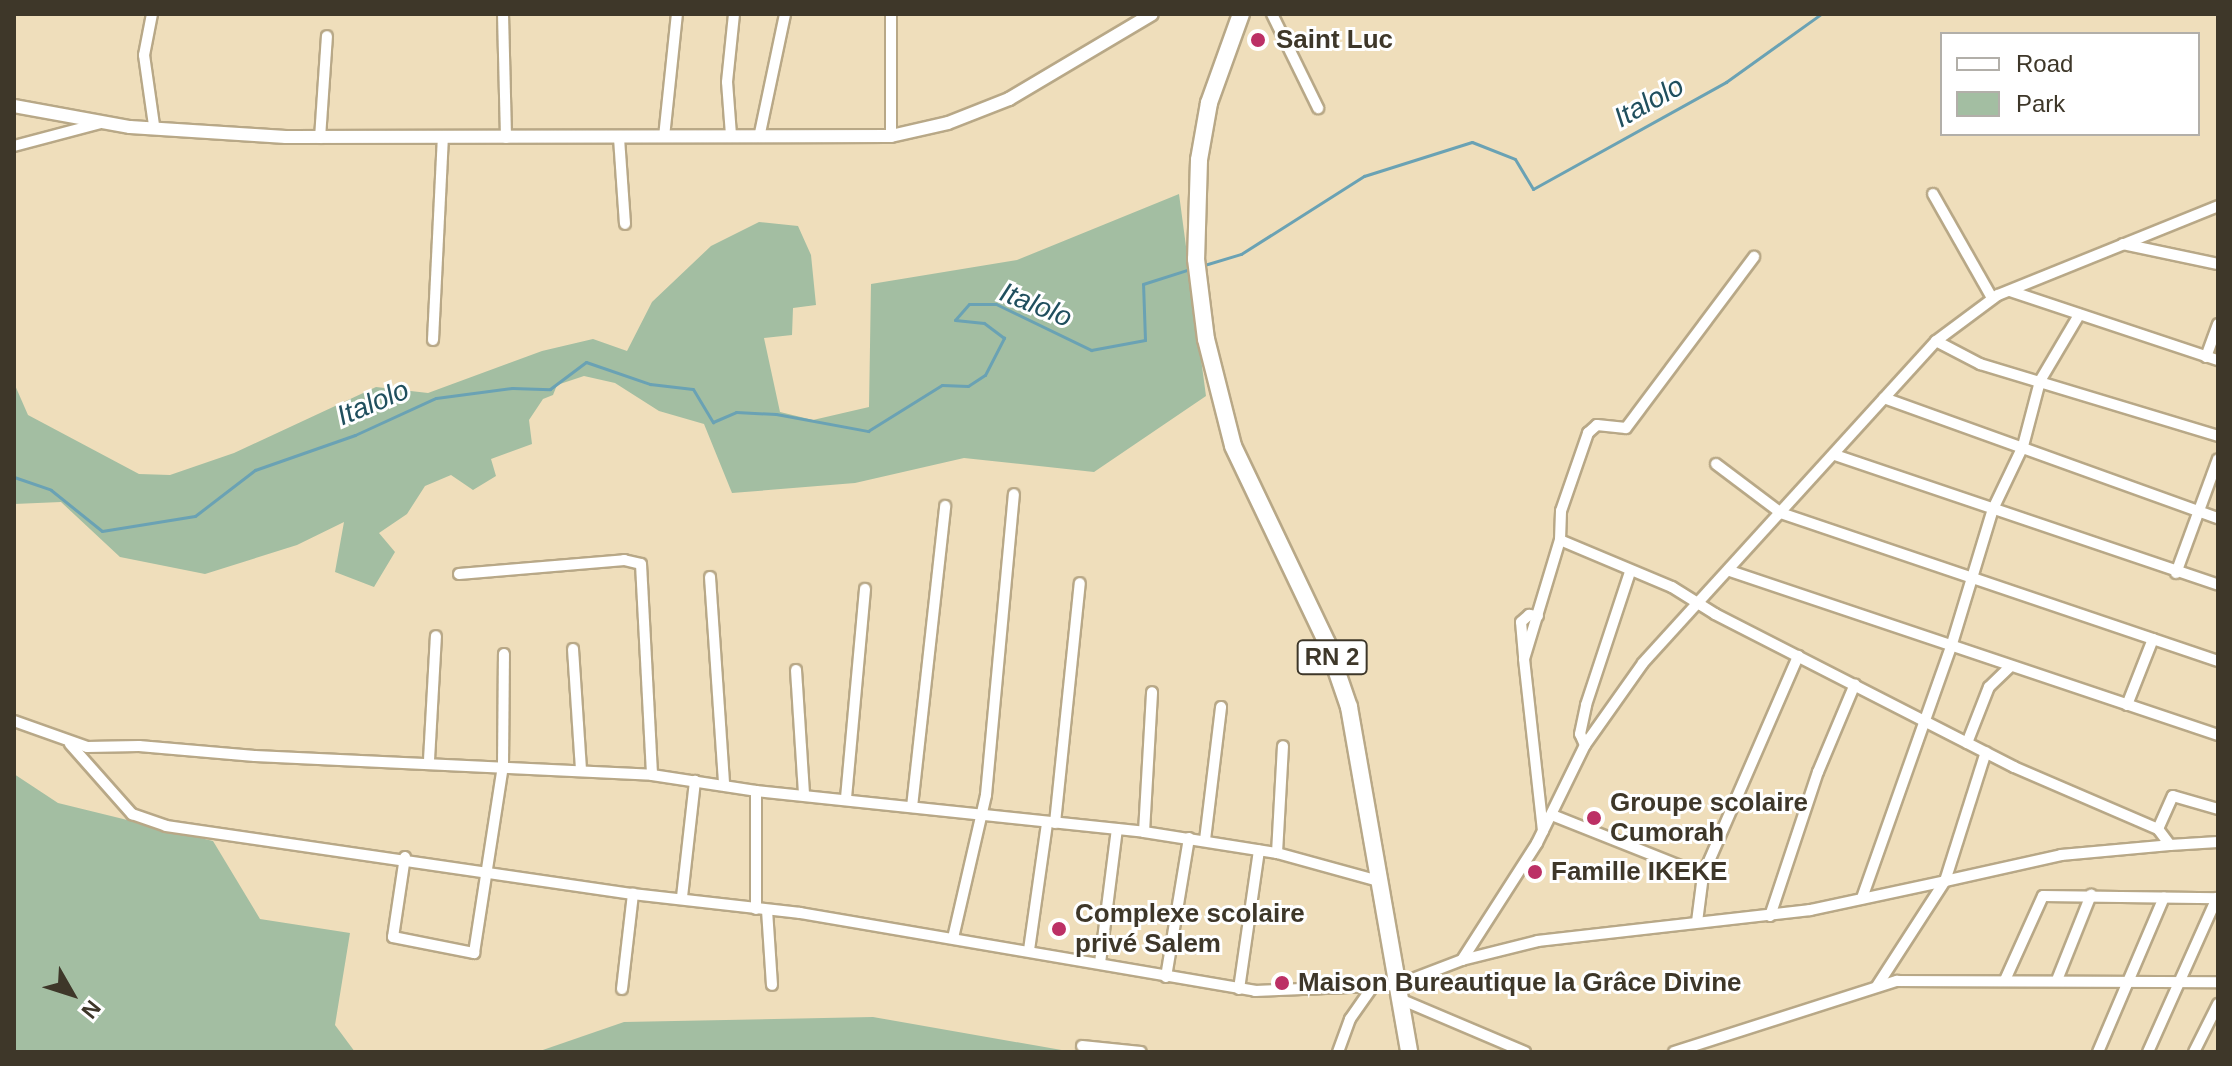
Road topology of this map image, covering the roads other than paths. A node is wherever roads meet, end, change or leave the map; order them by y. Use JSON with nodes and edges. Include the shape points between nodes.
{"nodes":[{"id":1,"x":152,"y":14,"type":"edge"},
{"id":2,"x":503,"y":14,"type":"edge"},
{"id":3,"x":677,"y":14,"type":"edge"},
{"id":4,"x":734,"y":14,"type":"edge"},
{"id":5,"x":785,"y":14,"type":"edge"},
{"id":6,"x":891,"y":14,"type":"edge"},
{"id":7,"x":1152,"y":14,"type":"edge"},
{"id":8,"x":1241,"y":14,"type":"edge"},
{"id":9,"x":1272,"y":14,"type":"edge"},
{"id":10,"x":327,"y":36,"type":"dead end"},
{"id":11,"x":14,"y":106,"type":"edge"},
{"id":12,"x":1318,"y":108,"type":"dead end"},
{"id":13,"x":104,"y":123,"type":"junction"},
{"id":14,"x":154,"y":125,"type":"junction"},
{"id":15,"x":760,"y":133,"type":"junction"},
{"id":16,"x":731,"y":135,"type":"junction"},
{"id":17,"x":891,"y":136,"type":"junction"},
{"id":18,"x":664,"y":137,"type":"junction"},
{"id":19,"x":320,"y":138,"type":"junction"},
{"id":20,"x":443,"y":138,"type":"junction"},
{"id":21,"x":506,"y":138,"type":"junction"},
{"id":22,"x":619,"y":138,"type":"junction"},
{"id":23,"x":14,"y":146,"type":"edge"},
{"id":24,"x":1933,"y":194,"type":"dead end"},
{"id":25,"x":2218,"y":206,"type":"edge"},
{"id":26,"x":625,"y":224,"type":"dead end"},
{"id":27,"x":2123,"y":244,"type":"junction"},
{"id":28,"x":1754,"y":257,"type":"dead end"},
{"id":29,"x":2218,"y":264,"type":"edge"},
{"id":30,"x":2010,"y":291,"type":"junction"},
{"id":31,"x":1992,"y":298,"type":"junction"},
{"id":32,"x":2079,"y":315,"type":"junction"},
{"id":33,"x":2218,"y":324,"type":"edge"},
{"id":34,"x":433,"y":340,"type":"dead end"},
{"id":35,"x":1936,"y":341,"type":"junction"},
{"id":36,"x":2206,"y":357,"type":"junction"},
{"id":37,"x":2218,"y":360,"type":"edge"},
{"id":38,"x":2040,"y":381,"type":"junction"},
{"id":39,"x":1884,"y":398,"type":"junction"},
{"id":40,"x":2218,"y":436,"type":"edge"},
{"id":41,"x":2023,"y":446,"type":"junction"},
{"id":42,"x":1835,"y":455,"type":"junction"},
{"id":43,"x":2218,"y":459,"type":"edge"},
{"id":44,"x":1716,"y":464,"type":"dead end"},
{"id":45,"x":1014,"y":494,"type":"dead end"},
{"id":46,"x":945,"y":506,"type":"dead end"},
{"id":47,"x":1993,"y":509,"type":"junction"},
{"id":48,"x":2200,"y":512,"type":"junction"},
{"id":49,"x":1781,"y":513,"type":"junction"},
{"id":50,"x":2218,"y":518,"type":"edge"},
{"id":51,"x":1560,"y":540,"type":"junction"},
{"id":52,"x":1730,"y":571,"type":"junction"},
{"id":53,"x":1630,"y":572,"type":"junction"},
{"id":54,"x":2176,"y":573,"type":"junction"},
{"id":55,"x":459,"y":574,"type":"dead end"},
{"id":56,"x":710,"y":577,"type":"dead end"},
{"id":57,"x":1971,"y":579,"type":"junction"},
{"id":58,"x":1080,"y":583,"type":"dead end"},
{"id":59,"x":2218,"y":585,"type":"edge"},
{"id":60,"x":865,"y":589,"type":"dead end"},
{"id":61,"x":1699,"y":604,"type":"junction"},
{"id":62,"x":436,"y":636,"type":"dead end"},
{"id":63,"x":2153,"y":639,"type":"junction"},
{"id":64,"x":1951,"y":647,"type":"junction"},
{"id":65,"x":573,"y":649,"type":"dead end"},
{"id":66,"x":504,"y":654,"type":"dead end"},
{"id":67,"x":1798,"y":656,"type":"junction"},
{"id":68,"x":2218,"y":661,"type":"edge"},
{"id":69,"x":2010,"y":667,"type":"junction"},
{"id":70,"x":796,"y":670,"type":"dead end"},
{"id":71,"x":1855,"y":684,"type":"junction"},
{"id":72,"x":1152,"y":692,"type":"dead end"},
{"id":73,"x":2127,"y":705,"type":"junction"},
{"id":74,"x":1221,"y":707,"type":"dead end"},
{"id":75,"x":1922,"y":719,"type":"junction"},
{"id":76,"x":14,"y":721,"type":"edge"},
{"id":77,"x":2218,"y":735,"type":"edge"},
{"id":78,"x":1967,"y":743,"type":"junction"},
{"id":79,"x":70,"y":744,"type":"junction"},
{"id":80,"x":1585,"y":745,"type":"junction"},
{"id":81,"x":1283,"y":746,"type":"dead end"},
{"id":82,"x":1986,"y":752,"type":"junction"},
{"id":83,"x":429,"y":760,"type":"junction"},
{"id":84,"x":503,"y":766,"type":"junction"},
{"id":85,"x":581,"y":770,"type":"junction"},
{"id":86,"x":652,"y":775,"type":"junction"},
{"id":87,"x":695,"y":781,"type":"junction"},
{"id":88,"x":724,"y":784,"type":"junction"},
{"id":89,"x":756,"y":791,"type":"junction"},
{"id":90,"x":804,"y":794,"type":"junction"},
{"id":91,"x":846,"y":798,"type":"junction"},
{"id":92,"x":912,"y":807,"type":"junction"},
{"id":93,"x":2218,"y":809,"type":"edge"},
{"id":94,"x":982,"y":815,"type":"junction"},
{"id":95,"x":1552,"y":815,"type":"junction"},
{"id":96,"x":1051,"y":823,"type":"junction"},
{"id":97,"x":1117,"y":829,"type":"junction"},
{"id":98,"x":2158,"y":829,"type":"junction"},
{"id":99,"x":1543,"y":831,"type":"junction"},
{"id":100,"x":1144,"y":832,"type":"junction"},
{"id":101,"x":1189,"y":838,"type":"junction"},
{"id":102,"x":1205,"y":840,"type":"junction"},
{"id":103,"x":2218,"y":842,"type":"edge"},
{"id":104,"x":2170,"y":845,"type":"junction"},
{"id":105,"x":1259,"y":850,"type":"junction"},
{"id":106,"x":1277,"y":853,"type":"junction"},
{"id":107,"x":405,"y":857,"type":"junction"},
{"id":108,"x":491,"y":870,"type":"junction"},
{"id":109,"x":1703,"y":875,"type":"junction"},
{"id":110,"x":1379,"y":881,"type":"junction"},
{"id":111,"x":1945,"y":881,"type":"junction"},
{"id":112,"x":633,"y":894,"type":"junction"},
{"id":113,"x":2091,"y":895,"type":"junction"},
{"id":114,"x":682,"y":897,"type":"junction"},
{"id":115,"x":2164,"y":897,"type":"junction"},
{"id":116,"x":1862,"y":898,"type":"junction"},
{"id":117,"x":2218,"y":898,"type":"edge"},
{"id":118,"x":761,"y":909,"type":"junction"},
{"id":119,"x":1770,"y":916,"type":"junction"},
{"id":120,"x":1697,"y":922,"type":"junction"},
{"id":121,"x":953,"y":938,"type":"junction"},
{"id":122,"x":1029,"y":950,"type":"junction"},
{"id":123,"x":1462,"y":960,"type":"junction"},
{"id":124,"x":1100,"y":963,"type":"junction"},
{"id":125,"x":1166,"y":977,"type":"junction"},
{"id":126,"x":2005,"y":980,"type":"junction"},
{"id":127,"x":2057,"y":980,"type":"junction"},
{"id":128,"x":2131,"y":981,"type":"junction"},
{"id":129,"x":2180,"y":982,"type":"junction"},
{"id":130,"x":2218,"y":982,"type":"edge"},
{"id":131,"x":772,"y":985,"type":"dead end"},
{"id":132,"x":1877,"y":986,"type":"junction"},
{"id":133,"x":1372,"y":988,"type":"junction"},
{"id":134,"x":622,"y":989,"type":"dead end"},
{"id":135,"x":1239,"y":989,"type":"junction"},
{"id":136,"x":1399,"y":992,"type":"junction"},
{"id":137,"x":2218,"y":1004,"type":"edge"},
{"id":138,"x":1082,"y":1046,"type":"dead end"},
{"id":139,"x":1141,"y":1052,"type":"edge"},
{"id":140,"x":1338,"y":1052,"type":"edge"},
{"id":141,"x":1409,"y":1052,"type":"edge"},
{"id":142,"x":1525,"y":1052,"type":"edge"},
{"id":143,"x":1674,"y":1052,"type":"edge"},
{"id":144,"x":2098,"y":1052,"type":"edge"},
{"id":145,"x":2148,"y":1052,"type":"edge"},
{"id":146,"x":2194,"y":1052,"type":"edge"}],
"edges":[{"from":1,"to":14,"type":"street","via":[[144,55]]},
{"from":2,"to":21,"type":"street"},
{"from":3,"to":18,"type":"street"},
{"from":4,"to":16,"type":"street","via":[[727,68]]},
{"from":5,"to":15,"type":"street"},
{"from":6,"to":17,"type":"street"},
{"from":7,"to":17,"type":"street","via":[[1009,99],[948,123]]},
{"from":8,"to":110,"type":"highway","number":"RN 2","via":[[1220,65],[1202,137],[1197,280],[1212,373],[1233,446],[1327,643],[1349,707]]},
{"from":9,"to":12,"type":"street"},
{"from":10,"to":19,"type":"street"},
{"from":11,"to":13,"type":"street"},
{"from":13,"to":14,"type":"street"},
{"from":13,"to":23,"type":"street"},
{"from":14,"to":19,"type":"street"},
{"from":15,"to":16,"type":"street"},
{"from":15,"to":17,"type":"street"},
{"from":16,"to":18,"type":"street"},
{"from":18,"to":22,"type":"street"},
{"from":19,"to":20,"type":"street"},
{"from":20,"to":21,"type":"street"},
{"from":20,"to":34,"type":"street"},
{"from":21,"to":22,"type":"street"},
{"from":22,"to":26,"type":"street"},
{"from":24,"to":31,"type":"street"},
{"from":25,"to":27,"type":"street"},
{"from":27,"to":29,"type":"street"},
{"from":27,"to":30,"type":"street"},
{"from":28,"to":51,"type":"street","via":[[1626,428],[1591,428],[1561,511]]},
{"from":30,"to":31,"type":"street"},
{"from":30,"to":32,"type":"street"},
{"from":31,"to":35,"type":"street"},
{"from":32,"to":36,"type":"street"},
{"from":32,"to":38,"type":"street"},
{"from":33,"to":36,"type":"street"},
{"from":35,"to":38,"type":"street","via":[[1980,364]]},
{"from":35,"to":39,"type":"street"},
{"from":36,"to":37,"type":"street"},
{"from":38,"to":40,"type":"street"},
{"from":38,"to":41,"type":"street"},
{"from":39,"to":41,"type":"street"},
{"from":39,"to":42,"type":"street"},
{"from":41,"to":47,"type":"street"},
{"from":41,"to":48,"type":"street"},
{"from":42,"to":47,"type":"street"},
{"from":42,"to":49,"type":"street"},
{"from":43,"to":48,"type":"street"},
{"from":44,"to":49,"type":"street"},
{"from":45,"to":94,"type":"street"},
{"from":46,"to":92,"type":"street"},
{"from":47,"to":54,"type":"street"},
{"from":47,"to":57,"type":"street"},
{"from":48,"to":50,"type":"street"},
{"from":48,"to":54,"type":"street"},
{"from":49,"to":52,"type":"street"},
{"from":49,"to":57,"type":"street"},
{"from":51,"to":53,"type":"street"},
{"from":51,"to":99,"type":"street","via":[[1524,659]]},
{"from":52,"to":61,"type":"street"},
{"from":52,"to":64,"type":"street"},
{"from":53,"to":61,"type":"street"},
{"from":53,"to":80,"type":"street","via":[[1586,705],[1580,734]]},
{"from":54,"to":59,"type":"street"},
{"from":55,"to":86,"type":"street","via":[[624,560],[641,564]]},
{"from":56,"to":88,"type":"street"},
{"from":57,"to":63,"type":"street"},
{"from":57,"to":64,"type":"street"},
{"from":58,"to":96,"type":"street"},
{"from":60,"to":91,"type":"street"},
{"from":61,"to":67,"type":"street"},
{"from":61,"to":80,"type":"street","via":[[1652,651]]},
{"from":62,"to":83,"type":"street"},
{"from":63,"to":68,"type":"street"},
{"from":63,"to":73,"type":"street"},
{"from":64,"to":69,"type":"street"},
{"from":64,"to":75,"type":"street"},
{"from":65,"to":85,"type":"street"},
{"from":66,"to":84,"type":"street"},
{"from":67,"to":71,"type":"street"},
{"from":67,"to":109,"type":"street"},
{"from":69,"to":73,"type":"street"},
{"from":69,"to":78,"type":"street","via":[[1989,687]]},
{"from":70,"to":90,"type":"street"},
{"from":71,"to":75,"type":"street"},
{"from":71,"to":119,"type":"street","via":[[1818,772]]},
{"from":72,"to":100,"type":"street"},
{"from":73,"to":77,"type":"street"},
{"from":74,"to":102,"type":"street"},
{"from":75,"to":78,"type":"street"},
{"from":75,"to":116,"type":"street"},
{"from":76,"to":79,"type":"street"},
{"from":78,"to":82,"type":"street"},
{"from":79,"to":83,"type":"street"},
{"from":79,"to":107,"type":"street","via":[[132,814],[155,822]]},
{"from":80,"to":95,"type":"street"},
{"from":81,"to":106,"type":"street"},
{"from":82,"to":98,"type":"street"},
{"from":82,"to":111,"type":"street"},
{"from":83,"to":84,"type":"street"},
{"from":84,"to":85,"type":"street"},
{"from":84,"to":108,"type":"street"},
{"from":85,"to":86,"type":"street"},
{"from":86,"to":87,"type":"street"},
{"from":87,"to":88,"type":"street"},
{"from":87,"to":114,"type":"street"},
{"from":88,"to":89,"type":"street"},
{"from":89,"to":90,"type":"street"},
{"from":89,"to":118,"type":"street"},
{"from":90,"to":91,"type":"street"},
{"from":91,"to":92,"type":"street"},
{"from":92,"to":94,"type":"street"},
{"from":93,"to":98,"type":"street","via":[[2173,796]]},
{"from":94,"to":96,"type":"street"},
{"from":94,"to":121,"type":"street"},
{"from":95,"to":99,"type":"street"},
{"from":95,"to":109,"type":"street"},
{"from":96,"to":97,"type":"street"},
{"from":96,"to":122,"type":"street"},
{"from":97,"to":100,"type":"street"},
{"from":97,"to":124,"type":"street"},
{"from":98,"to":104,"type":"street"},
{"from":99,"to":123,"type":"street"},
{"from":100,"to":101,"type":"street"},
{"from":101,"to":102,"type":"street"},
{"from":101,"to":125,"type":"street"},
{"from":102,"to":105,"type":"street"},
{"from":103,"to":104,"type":"street"},
{"from":104,"to":111,"type":"street","via":[[2061,855]]},
{"from":105,"to":106,"type":"street"},
{"from":105,"to":135,"type":"street"},
{"from":106,"to":110,"type":"street"},
{"from":107,"to":108,"type":"street"},
{"from":107,"to":108,"type":"street","via":[[393,937],[474,953]]},
{"from":108,"to":112,"type":"street"},
{"from":109,"to":120,"type":"street"},
{"from":110,"to":136,"type":"highway","number":"RN 2"},
{"from":111,"to":116,"type":"street"},
{"from":111,"to":132,"type":"street"},
{"from":112,"to":114,"type":"street"},
{"from":112,"to":134,"type":"street"},
{"from":113,"to":115,"type":"street"},
{"from":113,"to":126,"type":"street","via":[[2043,896]]},
{"from":113,"to":127,"type":"street"},
{"from":114,"to":118,"type":"street"},
{"from":115,"to":117,"type":"street"},
{"from":115,"to":128,"type":"street"},
{"from":116,"to":119,"type":"street"},
{"from":117,"to":129,"type":"street"},
{"from":118,"to":121,"type":"street"},
{"from":118,"to":131,"type":"street"},
{"from":119,"to":120,"type":"street"},
{"from":120,"to":123,"type":"street","via":[[1538,941]]},
{"from":121,"to":122,"type":"street"},
{"from":122,"to":124,"type":"street"},
{"from":123,"to":136,"type":"street"},
{"from":124,"to":125,"type":"street"},
{"from":125,"to":135,"type":"street"},
{"from":126,"to":127,"type":"street"},
{"from":126,"to":132,"type":"street","via":[[1911,980]]},
{"from":127,"to":128,"type":"street"},
{"from":128,"to":129,"type":"street"},
{"from":128,"to":144,"type":"street"},
{"from":129,"to":130,"type":"street"},
{"from":129,"to":145,"type":"street"},
{"from":132,"to":143,"type":"street"},
{"from":133,"to":135,"type":"street"},
{"from":133,"to":136,"type":"street"},
{"from":133,"to":140,"type":"street","via":[[1350,1019]]},
{"from":136,"to":141,"type":"highway","number":"RN 2"},
{"from":136,"to":142,"type":"street"},
{"from":137,"to":146,"type":"street"},
{"from":138,"to":139,"type":"street"}]}
